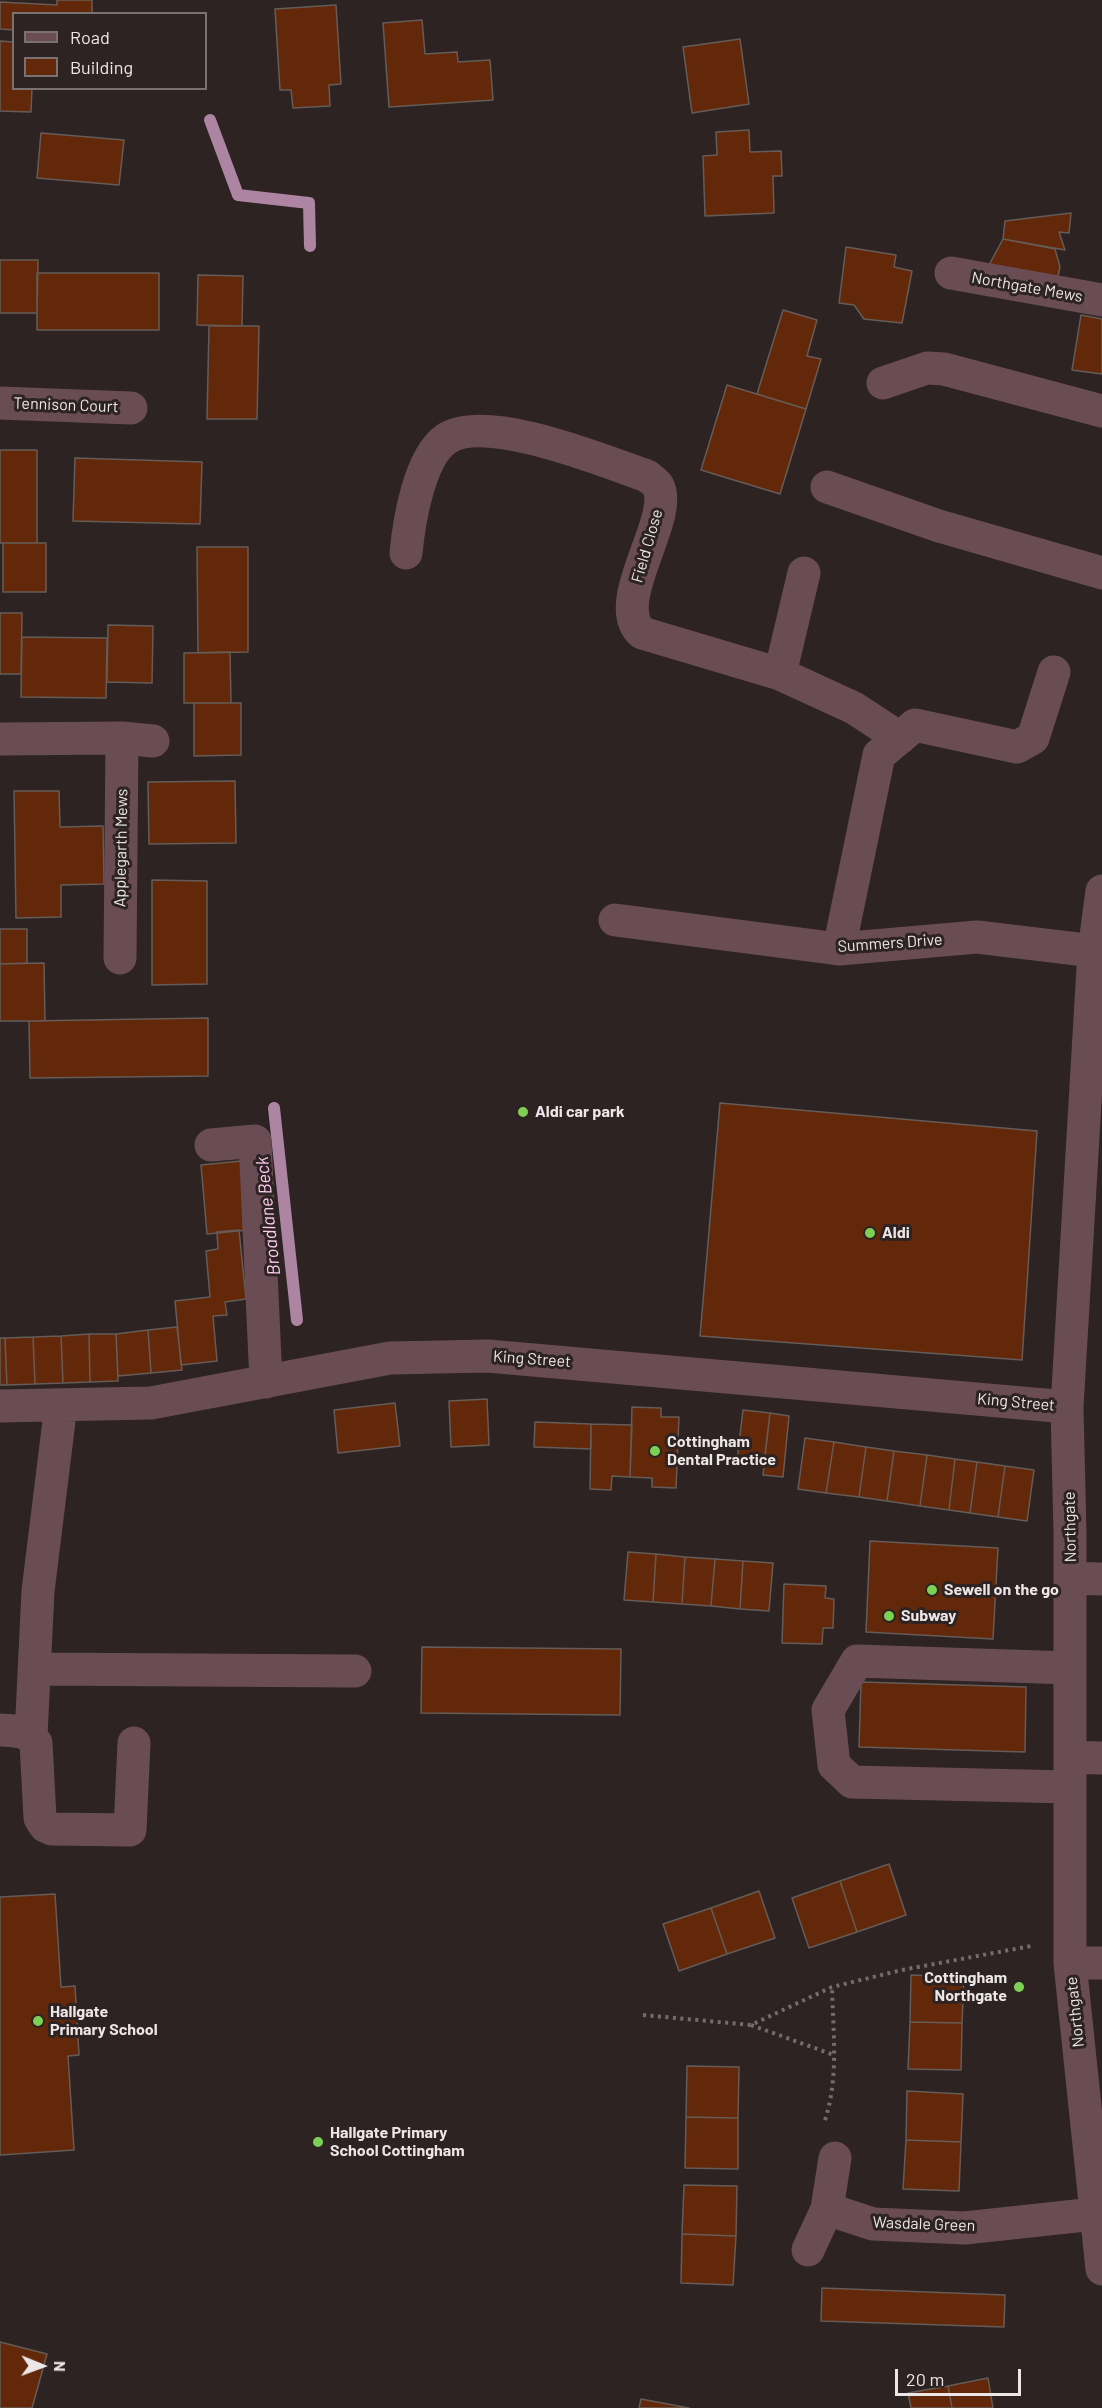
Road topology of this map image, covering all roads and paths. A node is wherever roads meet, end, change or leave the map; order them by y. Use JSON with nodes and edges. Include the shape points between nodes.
{"nodes":[{"id":1,"x":951,"y":273,"type":"dead end"},
{"id":2,"x":1102,"y":300,"type":"edge"},
{"id":3,"x":883,"y":382,"type":"dead end"},
{"id":4,"x":0,"y":403,"type":"edge"},
{"id":5,"x":131,"y":408,"type":"dead end"},
{"id":6,"x":1102,"y":411,"type":"edge"},
{"id":7,"x":827,"y":487,"type":"dead end"},
{"id":8,"x":406,"y":553,"type":"dead end"},
{"id":9,"x":804,"y":573,"type":"dead end"},
{"id":10,"x":1102,"y":573,"type":"edge"},
{"id":11,"x":1054,"y":672,"type":"dead end"},
{"id":12,"x":780,"y":674,"type":"junction"},
{"id":13,"x":900,"y":738,"type":"junction"},
{"id":14,"x":0,"y":739,"type":"edge"},
{"id":15,"x":1102,"y":891,"type":"edge"},
{"id":16,"x":615,"y":920,"type":"dead end"},
{"id":17,"x":839,"y":948,"type":"junction"},
{"id":18,"x":1094,"y":951,"type":"junction"},
{"id":19,"x":120,"y":958,"type":"dead end"},
{"id":20,"x":211,"y":1145,"type":"dead end"},
{"id":21,"x":266,"y":1382,"type":"junction"},
{"id":22,"x":61,"y":1404,"type":"junction"},
{"id":23,"x":0,"y":1406,"type":"edge"},
{"id":24,"x":1067,"y":1407,"type":"junction"},
{"id":25,"x":1086,"y":1578,"type":"edge"},
{"id":26,"x":1070,"y":1668,"type":"junction"},
{"id":27,"x":35,"y":1669,"type":"junction"},
{"id":28,"x":355,"y":1671,"type":"dead end"},
{"id":29,"x":16,"y":1733,"type":"edge"},
{"id":30,"x":134,"y":1743,"type":"dead end"},
{"id":31,"x":1102,"y":1758,"type":"edge"},
{"id":32,"x":1070,"y":1772,"type":"junction"},
{"id":33,"x":1070,"y":1951,"type":"junction"},
{"id":34,"x":1102,"y":1963,"type":"edge"},
{"id":35,"x":832,"y":1987,"type":"junction"},
{"id":36,"x":643,"y":2015,"type":"dead end"},
{"id":37,"x":751,"y":2025,"type":"junction"},
{"id":38,"x":834,"y":2055,"type":"junction"},
{"id":39,"x":835,"y":2158,"type":"joint"},
{"id":40,"x":827,"y":2209,"type":"junction"},
{"id":41,"x":1094,"y":2214,"type":"junction"},
{"id":42,"x":808,"y":2250,"type":"dead end"},
{"id":43,"x":1102,"y":2270,"type":"edge"}],
"edges":[{"from":1,"to":2,"type":"street","name":"Northgate Mews"},
{"from":3,"to":6,"type":"street","via":[[927,368],[944,369]]},
{"from":4,"to":5,"type":"street","name":"Tennison Court"},
{"from":7,"to":10,"type":"street","via":[[939,526]]},
{"from":8,"to":12,"type":"street","name":"Field Close","via":[[424,472],[436,448],[447,438],[471,430],[490,430],[573,449],[647,476],[658,484],[661,498],[635,588],[631,617],[634,627],[642,633]]},
{"from":9,"to":12,"type":"street"},
{"from":11,"to":13,"type":"street","via":[[1033,738],[1017,747],[915,725]]},
{"from":12,"to":13,"type":"street","name":"Field Close","via":[[854,708]]},
{"from":13,"to":17,"type":"street","via":[[879,755]]},
{"from":14,"to":19,"type":"street","name":"Applegarth Mews","via":[[137,739]]},
{"from":15,"to":18,"type":"street","name":"Northgate"},
{"from":16,"to":17,"type":"street","name":"Summers Drive"},
{"from":17,"to":18,"type":"street","name":"Summers Drive","via":[[977,937]]},
{"from":18,"to":24,"type":"street","name":"Northgate"},
{"from":20,"to":21,"type":"street","via":[[255,1141]]},
{"from":21,"to":22,"type":"street","name":"King Street","via":[[152,1403]]},
{"from":21,"to":24,"type":"street","name":"King Street","via":[[390,1358],[488,1356]]},
{"from":22,"to":23,"type":"street","name":"King Street"},
{"from":22,"to":27,"type":"street","via":[[38,1591]]},
{"from":24,"to":25,"type":"street","name":"Northgate"},
{"from":25,"to":26,"type":"street","name":"Northgate"},
{"from":26,"to":32,"type":"street","name":"Northgate"},
{"from":26,"to":32,"type":"street","via":[[857,1661],[828,1710],[834,1765],[852,1782]]},
{"from":27,"to":28,"type":"street"},
{"from":27,"to":29,"type":"street"},
{"from":29,"to":30,"type":"street","via":[[36,1743],[40,1818],[52,1829],[130,1830]]},
{"from":31,"to":32,"type":"street"},
{"from":32,"to":33,"type":"street","name":"Northgate"},
{"from":33,"to":34,"type":"street"},
{"from":33,"to":35,"type":"path","via":[[902,1970]]},
{"from":33,"to":41,"type":"street","name":"Northgate"},
{"from":35,"to":37,"type":"path"},
{"from":35,"to":38,"type":"path"},
{"from":36,"to":37,"type":"path"},
{"from":37,"to":38,"type":"path"},
{"from":38,"to":39,"type":"path","via":[[830,2105],[819,2140]]},
{"from":39,"to":40,"type":"street"},
{"from":40,"to":41,"type":"street","name":"Wasdale Green","via":[[873,2224],[965,2228]]},
{"from":40,"to":42,"type":"street"},
{"from":41,"to":43,"type":"street","name":"Northgate"}]}
